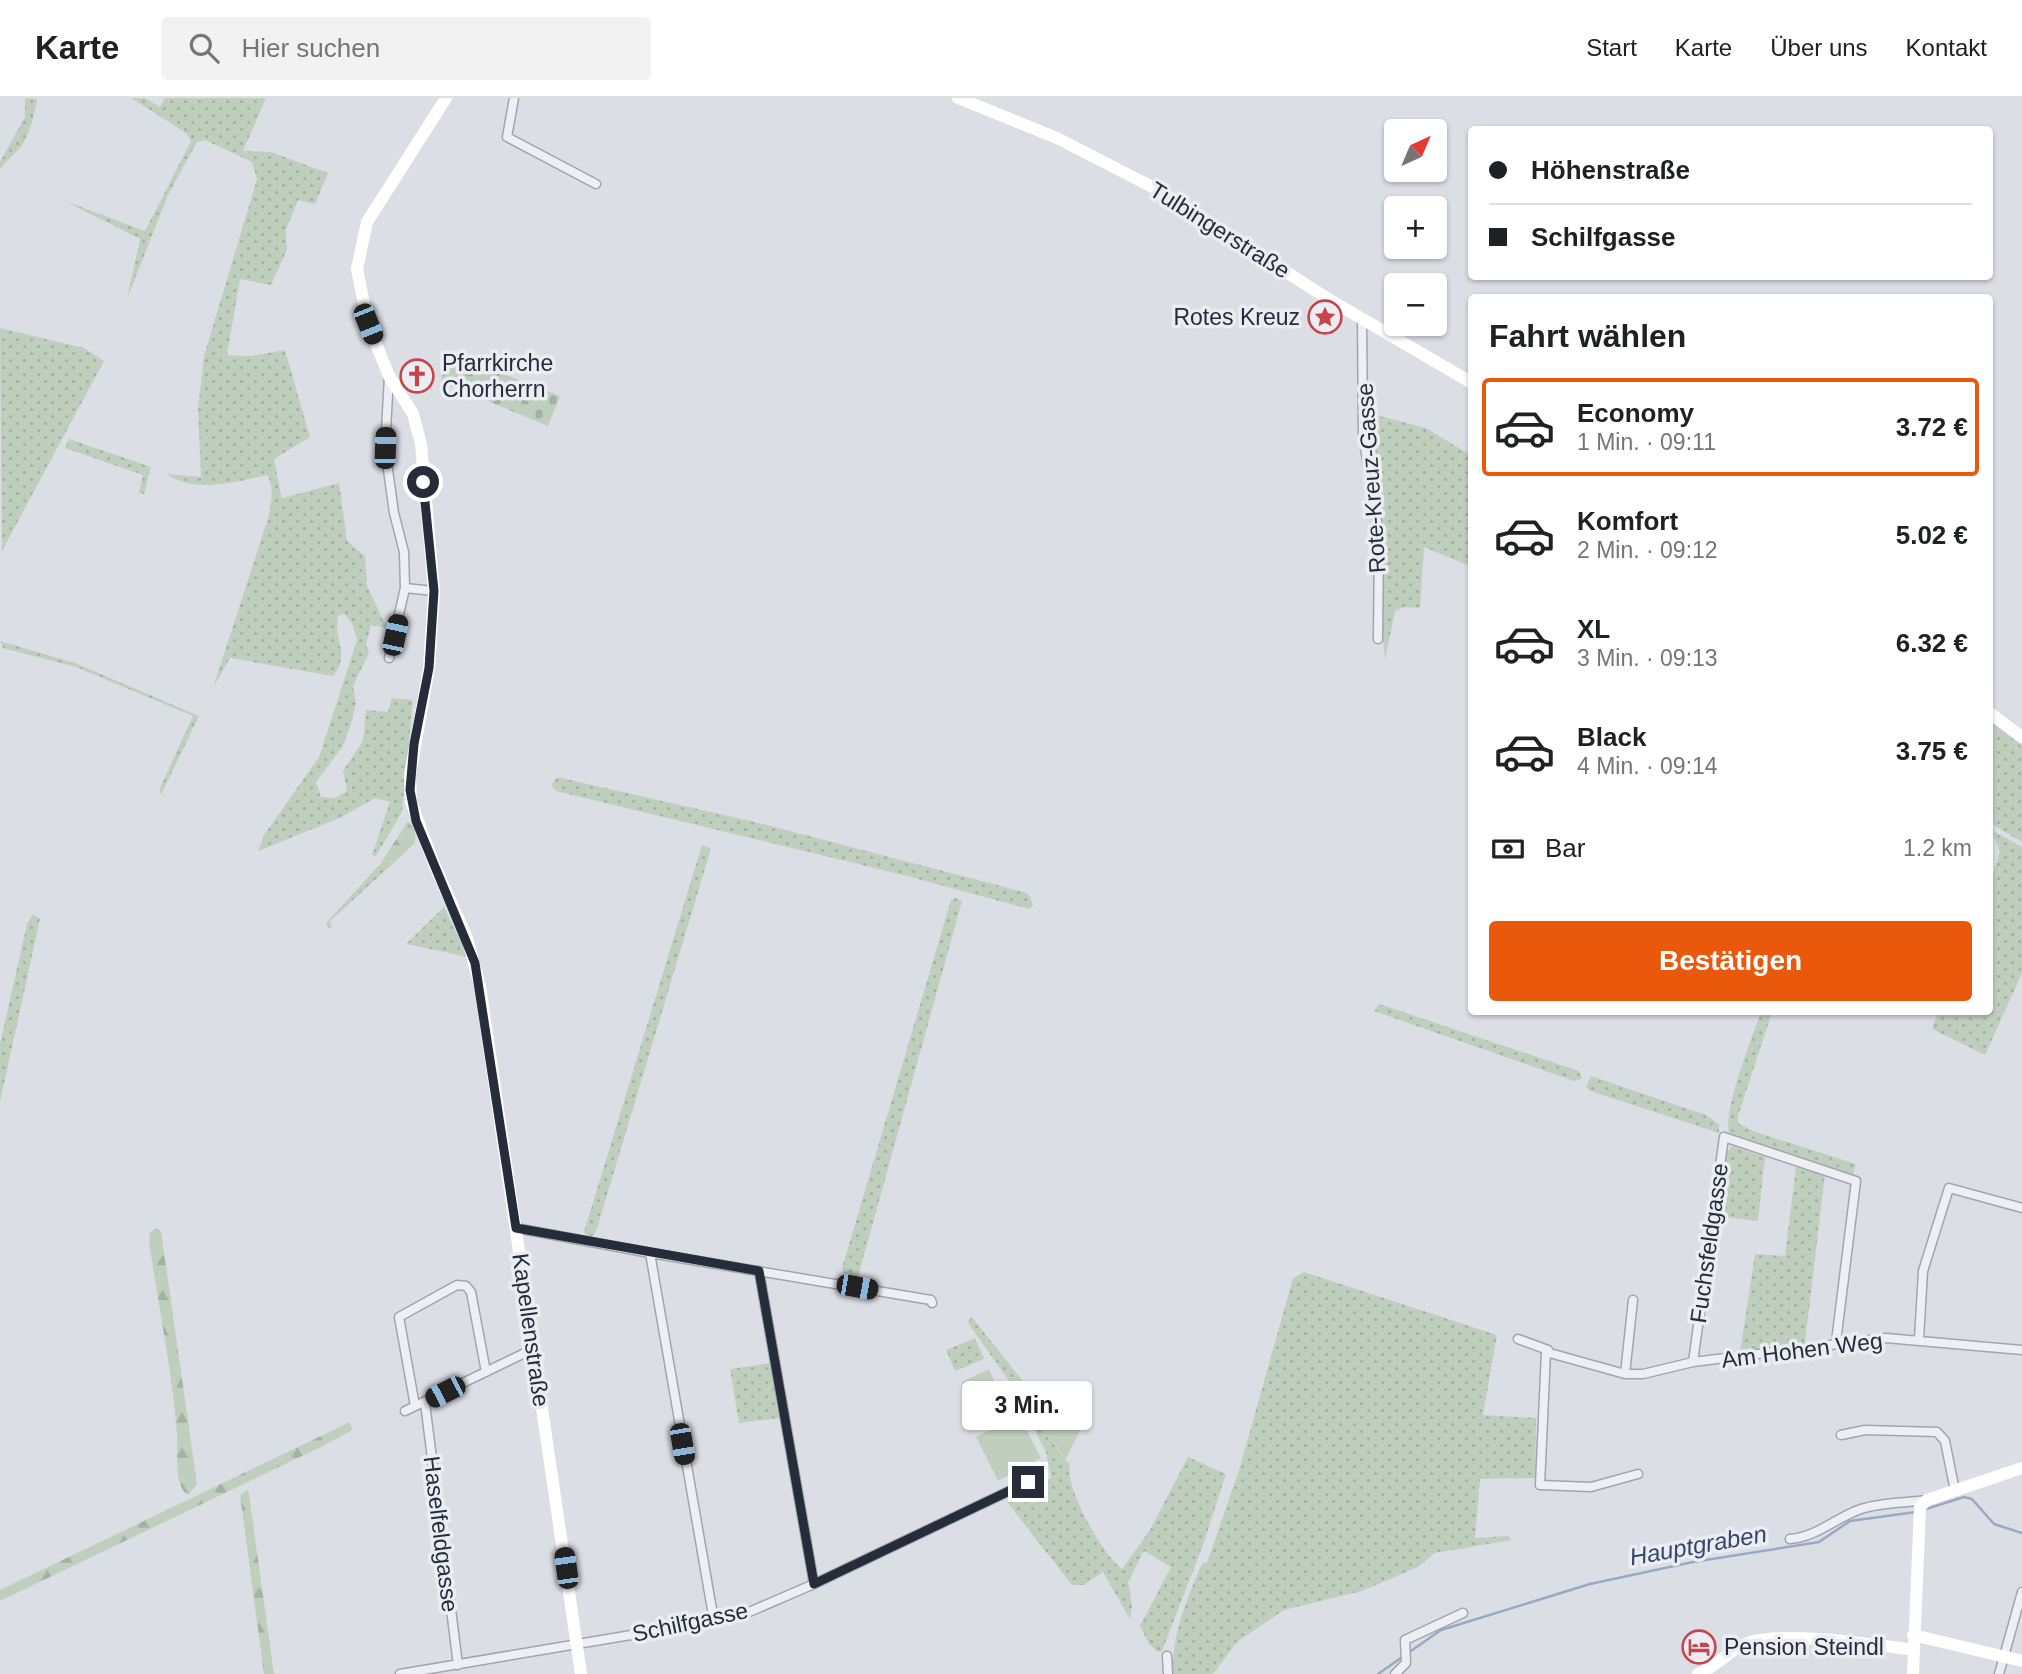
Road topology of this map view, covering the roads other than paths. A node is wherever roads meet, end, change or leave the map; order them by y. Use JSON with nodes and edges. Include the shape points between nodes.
{"nodes":[{"id":1,"x":446,"y":98,"type":"edge"},
{"id":2,"x":514,"y":98,"type":"edge"},
{"id":3,"x":958,"y":98,"type":"edge"},
{"id":4,"x":596,"y":184,"type":"dead end"},
{"id":5,"x":1362,"y":318,"type":"junction"},
{"id":6,"x":389,"y":376,"type":"junction"},
{"id":7,"x":1468,"y":381,"type":"edge"},
{"id":8,"x":405,"y":588,"type":"junction"},
{"id":9,"x":434,"y":591,"type":"junction"},
{"id":10,"x":1378,"y":639,"type":"dead end"},
{"id":11,"x":389,"y":658,"type":"dead end"},
{"id":12,"x":1993,"y":715,"type":"edge"},
{"id":13,"x":2022,"y":737,"type":"edge"},
{"id":14,"x":2022,"y":1208,"type":"edge"},
{"id":15,"x":516,"y":1228,"type":"junction"},
{"id":16,"x":650,"y":1253,"type":"junction"},
{"id":17,"x":759,"y":1271,"type":"junction"},
{"id":18,"x":1633,"y":1300,"type":"dead end"},
{"id":19,"x":932,"y":1303,"type":"dead end"},
{"id":20,"x":1518,"y":1339,"type":"dead end"},
{"id":21,"x":1919,"y":1339,"type":"junction"},
{"id":22,"x":1836,"y":1342,"type":"junction"},
{"id":23,"x":535,"y":1348,"type":"junction"},
{"id":24,"x":2022,"y":1350,"type":"edge"},
{"id":25,"x":1546,"y":1352,"type":"junction"},
{"id":26,"x":1693,"y":1362,"type":"junction"},
{"id":27,"x":486,"y":1371,"type":"junction"},
{"id":28,"x":1625,"y":1374,"type":"junction"},
{"id":29,"x":425,"y":1403,"type":"junction"},
{"id":30,"x":415,"y":1406,"type":"junction"},
{"id":31,"x":405,"y":1411,"type":"dead end"},
{"id":32,"x":1841,"y":1435,"type":"dead end"},
{"id":33,"x":2022,"y":1468,"type":"edge"},
{"id":34,"x":1638,"y":1475,"type":"dead end"},
{"id":35,"x":1028,"y":1482,"type":"dead end"},
{"id":36,"x":1955,"y":1490,"type":"junction"},
{"id":37,"x":1921,"y":1508,"type":"junction"},
{"id":38,"x":1790,"y":1539,"type":"dead end"},
{"id":39,"x":814,"y":1584,"type":"junction"},
{"id":40,"x":2022,"y":1592,"type":"edge"},
{"id":41,"x":1463,"y":1613,"type":"dead end"},
{"id":42,"x":714,"y":1621,"type":"junction"},
{"id":43,"x":1913,"y":1635,"type":"junction"},
{"id":44,"x":576,"y":1644,"type":"junction"},
{"id":45,"x":1914,"y":1650,"type":"junction"},
{"id":46,"x":1167,"y":1656,"type":"dead end"},
{"id":47,"x":2003,"y":1657,"type":"junction"},
{"id":48,"x":2022,"y":1661,"type":"edge"},
{"id":49,"x":458,"y":1665,"type":"junction"},
{"id":50,"x":1705,"y":1673,"type":"edge"},
{"id":51,"x":400,"y":1674,"type":"edge"},
{"id":52,"x":581,"y":1674,"type":"edge"},
{"id":53,"x":1168,"y":1674,"type":"edge"},
{"id":54,"x":1395,"y":1674,"type":"edge"},
{"id":55,"x":1913,"y":1674,"type":"edge"},
{"id":56,"x":1999,"y":1674,"type":"edge"}],
"edges":[{"from":1,"to":6,"type":"street","name":"Kapellenstraße","via":[[382,193],[357,256],[364,313]]},
{"from":2,"to":4,"type":"street","via":[[507,137]]},
{"from":3,"to":5,"type":"street","name":"Tulbingerstraße","via":[[1022,122],[1140,180]]},
{"from":5,"to":7,"type":"street","name":"Tulbingerstraße"},
{"from":5,"to":10,"type":"street","name":"Rote-Kreuz-Gasse","via":[[1363,435],[1379,534]]},
{"from":6,"to":8,"type":"street","via":[[385,448],[404,552]]},
{"from":6,"to":9,"type":"street","name":"Kapellenstraße","via":[[418,428]]},
{"from":8,"to":9,"type":"street"},
{"from":8,"to":11,"type":"street"},
{"from":9,"to":15,"type":"street","name":"Kapellenstraße","via":[[429,668],[410,790],[416,821],[467,938],[480,986]]},
{"from":12,"to":13,"type":"street"},
{"from":14,"to":21,"type":"street","via":[[1949,1188],[1923,1271]]},
{"from":15,"to":16,"type":"street"},
{"from":15,"to":23,"type":"street","name":"Kapellenstraße"},
{"from":16,"to":17,"type":"street"},
{"from":16,"to":42,"type":"street"},
{"from":17,"to":19,"type":"street"},
{"from":17,"to":39,"type":"street"},
{"from":18,"to":28,"type":"street"},
{"from":20,"to":25,"type":"street","name":"Am Hohen Weg"},
{"from":21,"to":22,"type":"street","name":"Am Hohen Weg"},
{"from":21,"to":24,"type":"street","name":"Am Hohen Weg"},
{"from":22,"to":26,"type":"street","name":"Am Hohen Weg"},
{"from":22,"to":26,"type":"street","name":"Fuchsfeldgasse","via":[[1856,1181],[1724,1138]]},
{"from":23,"to":27,"type":"street"},
{"from":23,"to":44,"type":"street","name":"Kapellenstraße"},
{"from":25,"to":28,"type":"street","name":"Am Hohen Weg"},
{"from":25,"to":34,"type":"street","via":[[1540,1485],[1591,1487]]},
{"from":26,"to":28,"type":"street","name":"Am Hohen Weg"},
{"from":27,"to":29,"type":"street"},
{"from":27,"to":30,"type":"street","via":[[471,1292],[457,1285],[399,1317]]},
{"from":29,"to":30,"type":"street"},
{"from":29,"to":49,"type":"street","name":"Haselfeldgasse"},
{"from":30,"to":31,"type":"street"},
{"from":32,"to":36,"type":"street","via":[[1865,1430],[1937,1433],[1945,1441]]},
{"from":33,"to":36,"type":"street"},
{"from":35,"to":39,"type":"street","name":"Schilfgasse"},
{"from":36,"to":37,"type":"street"},
{"from":37,"to":38,"type":"street","via":[[1865,1508],[1807,1538]]},
{"from":37,"to":43,"type":"street"},
{"from":39,"to":42,"type":"street","name":"Schilfgasse","via":[[749,1612]]},
{"from":40,"to":47,"type":"street"},
{"from":41,"to":54,"type":"street","via":[[1405,1640],[1405,1666]]},
{"from":42,"to":44,"type":"street","name":"Schilfgasse"},
{"from":43,"to":45,"type":"street"},
{"from":43,"to":47,"type":"street"},
{"from":44,"to":49,"type":"street"},
{"from":44,"to":52,"type":"street","name":"Kapellenstraße"},
{"from":45,"to":50,"type":"street","via":[[1770,1638],[1744,1644]]},
{"from":45,"to":55,"type":"street"},
{"from":46,"to":53,"type":"street"},
{"from":47,"to":48,"type":"street"},
{"from":47,"to":56,"type":"street"},
{"from":49,"to":51,"type":"street"}]}
